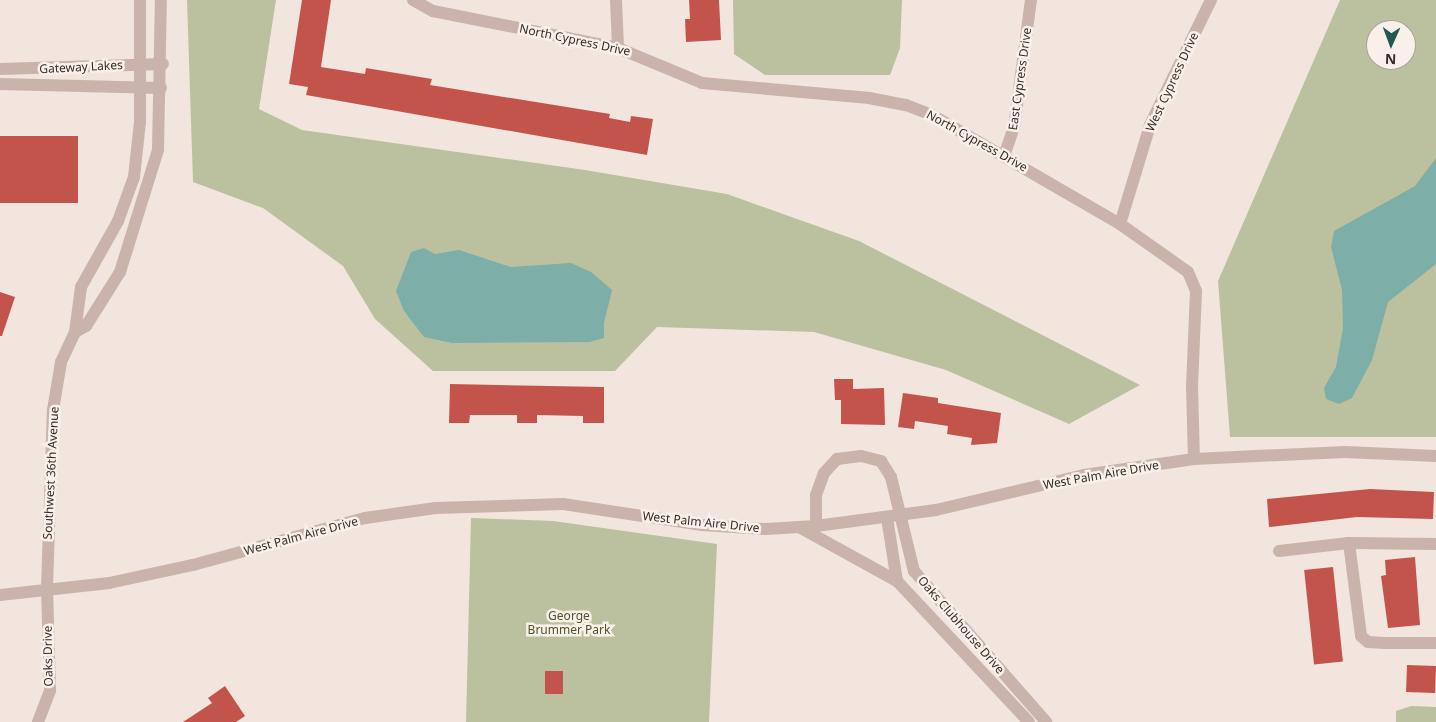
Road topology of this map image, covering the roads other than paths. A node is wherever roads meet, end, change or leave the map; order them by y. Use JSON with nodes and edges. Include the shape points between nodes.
{"nodes":[{"id":1,"x":140,"y":0,"type":"edge"},
{"id":2,"x":161,"y":0,"type":"edge"},
{"id":3,"x":413,"y":0,"type":"edge"},
{"id":4,"x":616,"y":0,"type":"edge"},
{"id":5,"x":1031,"y":0,"type":"edge"},
{"id":6,"x":1211,"y":0,"type":"edge"},
{"id":7,"x":618,"y":48,"type":"junction"},
{"id":8,"x":140,"y":64,"type":"junction"},
{"id":9,"x":163,"y":64,"type":"junction"},
{"id":10,"x":0,"y":69,"type":"edge"},
{"id":11,"x":0,"y":84,"type":"edge"},
{"id":12,"x":140,"y":88,"type":"junction"},
{"id":13,"x":161,"y":88,"type":"junction"},
{"id":14,"x":1004,"y":156,"type":"junction"},
{"id":15,"x":1120,"y":224,"type":"junction"},
{"id":16,"x":75,"y":332,"type":"junction"},
{"id":17,"x":1436,"y":456,"type":"edge"},
{"id":18,"x":1194,"y":459,"type":"junction"},
{"id":19,"x":902,"y":515,"type":"junction"},
{"id":20,"x":887,"y":518,"type":"junction"},
{"id":21,"x":816,"y":526,"type":"junction"},
{"id":22,"x":799,"y":527,"type":"junction"},
{"id":23,"x":1349,"y":543,"type":"junction"},
{"id":24,"x":1436,"y":544,"type":"edge"},
{"id":25,"x":1279,"y":551,"type":"dead end"},
{"id":26,"x":897,"y":581,"type":"junction"},
{"id":27,"x":47,"y":588,"type":"junction"},
{"id":28,"x":0,"y":595,"type":"edge"},
{"id":29,"x":1436,"y":643,"type":"edge"},
{"id":30,"x":38,"y":722,"type":"edge"},
{"id":31,"x":1029,"y":722,"type":"edge"},
{"id":32,"x":1046,"y":722,"type":"edge"}],
"edges":[{"from":1,"to":8,"type":"street","name":"Southwest 36th Avenue"},
{"from":2,"to":9,"type":"street","name":"Southwest 36th Avenue"},
{"from":3,"to":7,"type":"street","name":"North Cypress Drive","via":[[433,11]]},
{"from":4,"to":7,"type":"street"},
{"from":5,"to":14,"type":"street","name":"East Cypress Drive","via":[[1014,127]]},
{"from":6,"to":15,"type":"street","name":"West Cypress Drive","via":[[1150,125]]},
{"from":7,"to":14,"type":"street","name":"North Cypress Drive","via":[[702,83],[869,98],[906,105],[932,115]]},
{"from":8,"to":9,"type":"street","name":"Gateway Lakes"},
{"from":8,"to":10,"type":"street","name":"Gateway Lakes"},
{"from":8,"to":12,"type":"street","name":"Southwest 36th Avenue"},
{"from":9,"to":13,"type":"street","name":"Southwest 36th Avenue"},
{"from":11,"to":12,"type":"street","name":"Gateway Lakes"},
{"from":12,"to":13,"type":"street","name":"Gateway Lakes"},
{"from":12,"to":16,"type":"street","name":"Southwest 36th Avenue","via":[[134,177],[118,222],[81,287]]},
{"from":13,"to":16,"type":"street","name":"Southwest 36th Avenue","via":[[158,150],[120,272],[86,326]]},
{"from":14,"to":15,"type":"street","name":"North Cypress Drive"},
{"from":15,"to":18,"type":"street","name":"North Cypress Drive","via":[[1188,272],[1196,291],[1192,385]]},
{"from":16,"to":27,"type":"street","name":"Southwest 36th Avenue","via":[[61,362],[52,410]]},
{"from":17,"to":18,"type":"street","name":"West Palm Aire Drive","via":[[1345,452]]},
{"from":18,"to":19,"type":"street","name":"West Palm Aire Drive","via":[[1084,475]]},
{"from":19,"to":20,"type":"street","name":"West Palm Aire Drive"},
{"from":19,"to":21,"type":"street","name":"Oaks Clubhouse Drive","via":[[891,477],[881,461],[861,456],[837,459],[824,474],[816,495]]},
{"from":19,"to":32,"type":"street","name":"Oaks Clubhouse Drive","via":[[914,571]]},
{"from":20,"to":21,"type":"street","name":"West Palm Aire Drive"},
{"from":20,"to":26,"type":"street","name":"Oaks Clubhouse Drive"},
{"from":21,"to":22,"type":"street","name":"West Palm Aire Drive"},
{"from":22,"to":26,"type":"street"},
{"from":22,"to":27,"type":"street","name":"West Palm Aire Drive","via":[[702,525],[563,504],[435,508],[365,518],[134,578]]},
{"from":23,"to":24,"type":"street"},
{"from":23,"to":25,"type":"street"},
{"from":23,"to":29,"type":"street","via":[[1361,636],[1368,642]]},
{"from":26,"to":31,"type":"street","name":"Oaks Clubhouse Drive"},
{"from":27,"to":28,"type":"street","name":"West Palm Aire Drive"},
{"from":27,"to":30,"type":"street","name":"Oaks Drive","via":[[50,690]]}]}
